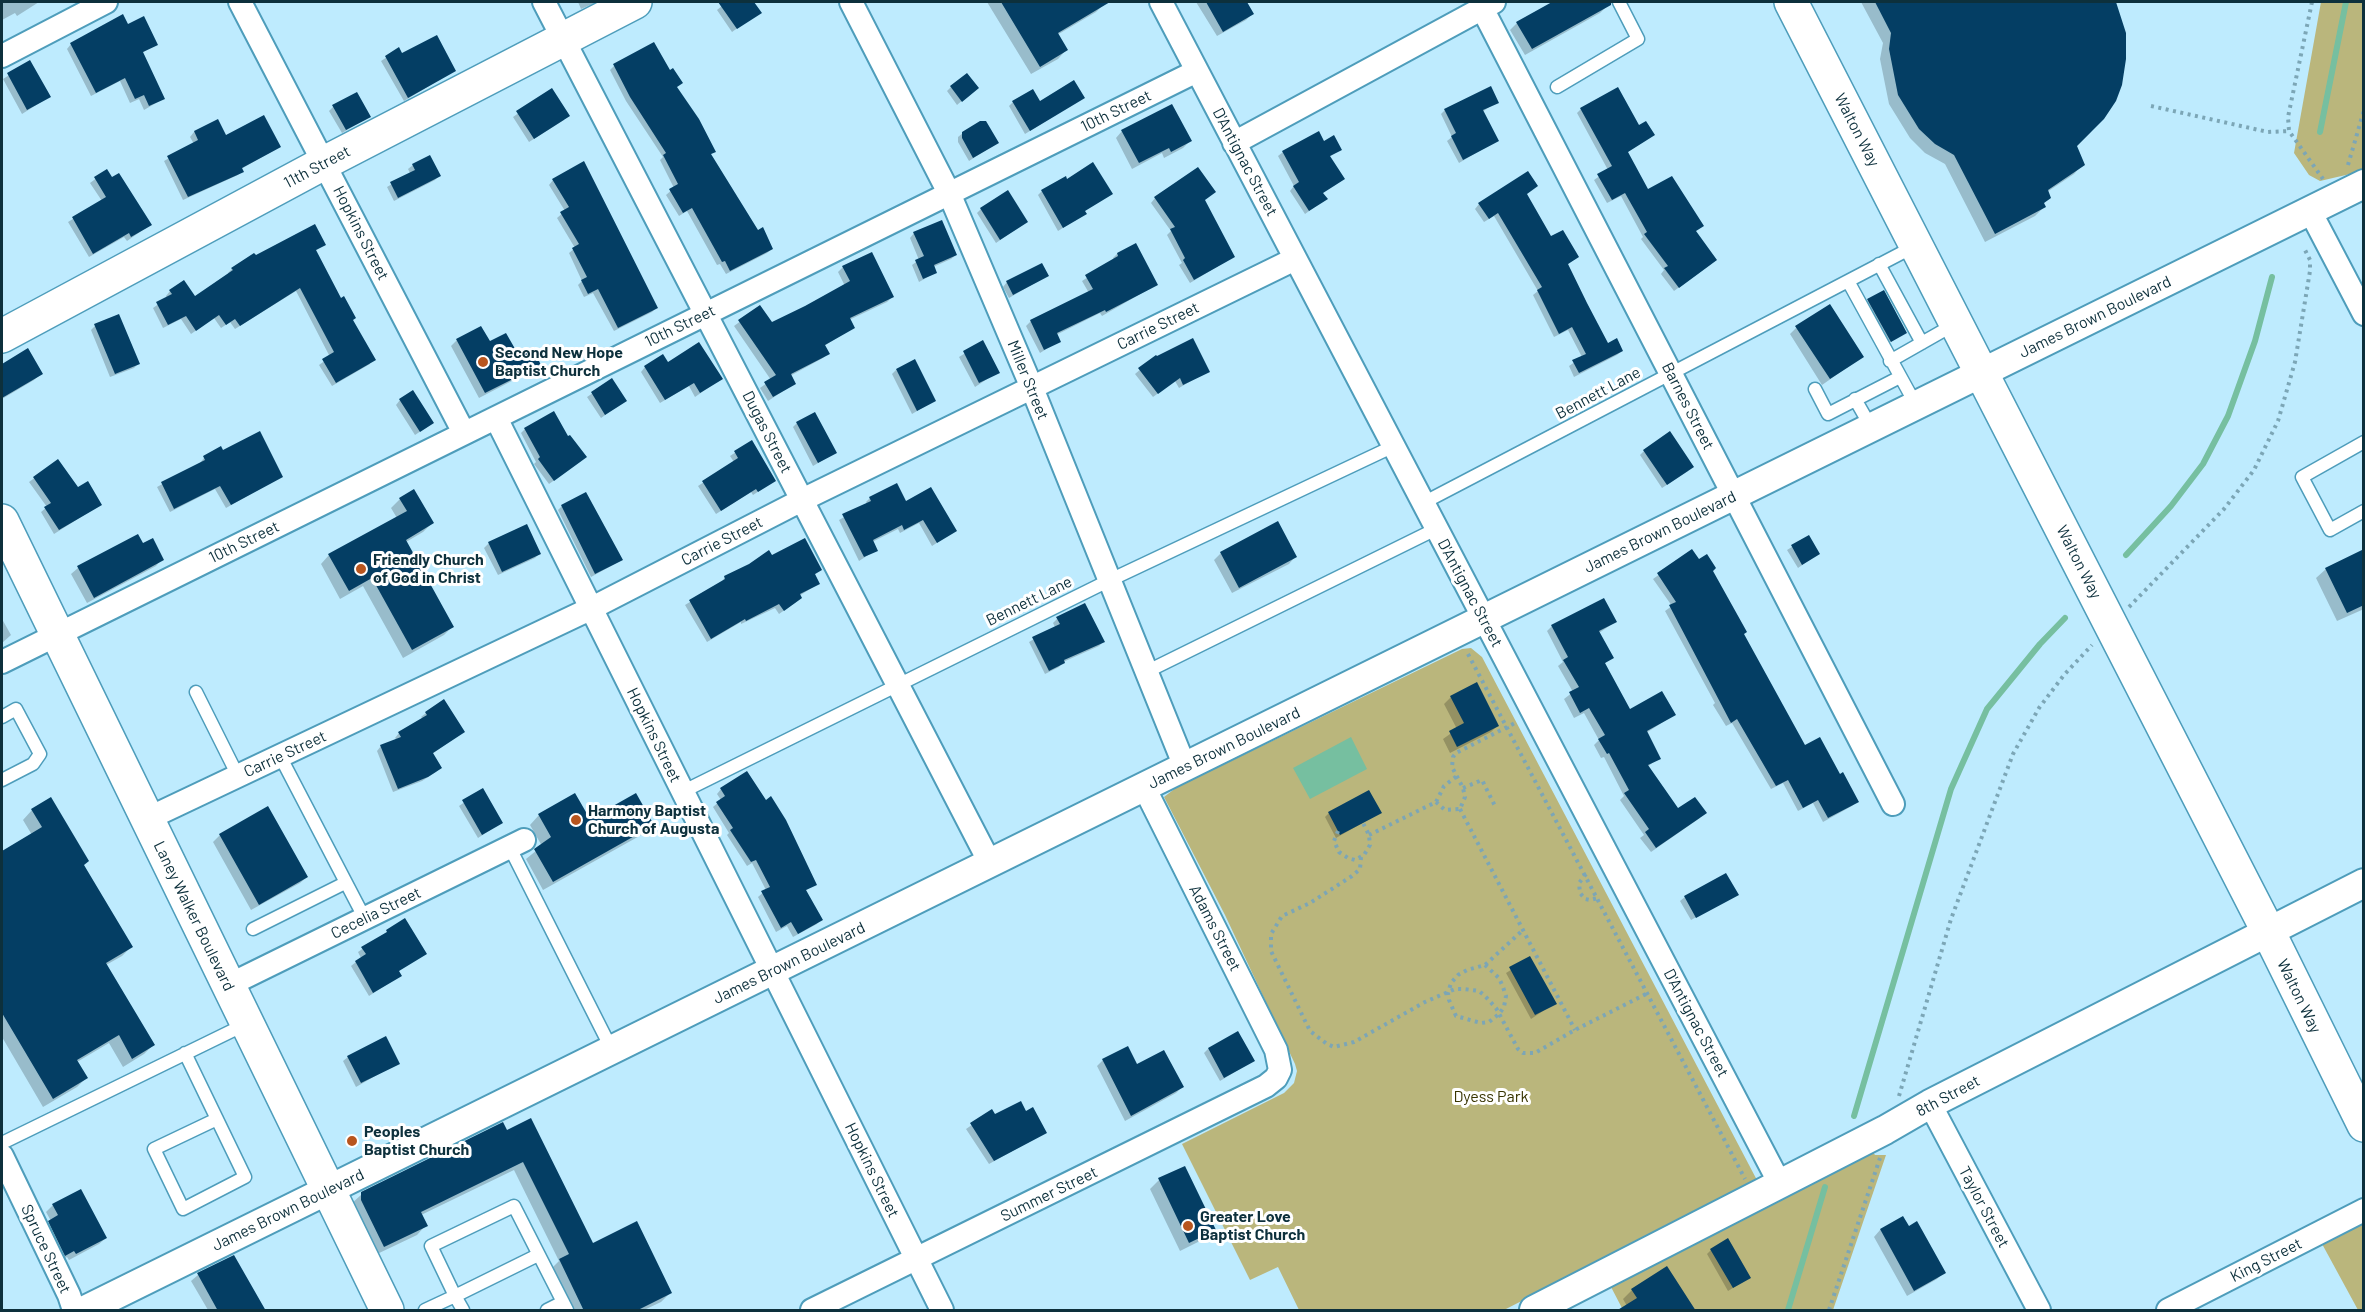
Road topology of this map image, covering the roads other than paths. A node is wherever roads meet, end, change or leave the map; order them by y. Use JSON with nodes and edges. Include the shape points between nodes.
{"nodes":[{"id":1,"x":106,"y":2,"type":"edge"},
{"id":2,"x":240,"y":2,"type":"edge"},
{"id":3,"x":544,"y":2,"type":"edge"},
{"id":4,"x":635,"y":2,"type":"edge"},
{"id":5,"x":851,"y":2,"type":"edge"},
{"id":6,"x":1161,"y":2,"type":"edge"},
{"id":7,"x":1619,"y":2,"type":"edge"},
{"id":8,"x":1791,"y":2,"type":"edge"},
{"id":9,"x":1488,"y":5,"type":"edge"},
{"id":10,"x":563,"y":39,"type":"junction"},
{"id":11,"x":2,"y":56,"type":"edge"},
{"id":12,"x":1197,"y":71,"type":"junction"},
{"id":13,"x":1557,"y":87,"type":"dead end"},
{"id":14,"x":1234,"y":142,"type":"junction"},
{"id":15,"x":324,"y":163,"type":"junction"},
{"id":16,"x":2355,"y":176,"type":"edge"},
{"id":17,"x":949,"y":193,"type":"junction"},
{"id":18,"x":2312,"y":210,"type":"junction"},
{"id":19,"x":1916,"y":245,"type":"junction"},
{"id":20,"x":1295,"y":259,"type":"junction"},
{"id":21,"x":1880,"y":264,"type":"junction"},
{"id":22,"x":1848,"y":281,"type":"junction"},
{"id":23,"x":705,"y":314,"type":"junction"},
{"id":24,"x":2364,"y":314,"type":"edge"},
{"id":25,"x":1956,"y":323,"type":"junction"},
{"id":26,"x":2,"y":336,"type":"edge"},
{"id":27,"x":1922,"y":343,"type":"junction"},
{"id":28,"x":1890,"y":361,"type":"junction"},
{"id":29,"x":1982,"y":373,"type":"junction"},
{"id":30,"x":1671,"y":374,"type":"junction"},
{"id":31,"x":1900,"y":377,"type":"junction"},
{"id":32,"x":1032,"y":388,"type":"junction"},
{"id":33,"x":1815,"y":389,"type":"dead end"},
{"id":34,"x":1856,"y":399,"type":"junction"},
{"id":35,"x":1916,"y":405,"type":"junction"},
{"id":36,"x":496,"y":418,"type":"junction"},
{"id":37,"x":1871,"y":428,"type":"junction"},
{"id":38,"x":464,"y":433,"type":"junction"},
{"id":39,"x":2364,"y":442,"type":"edge"},
{"id":40,"x":1394,"y":446,"type":"junction"},
{"id":41,"x":1734,"y":496,"type":"junction"},
{"id":42,"x":802,"y":500,"type":"junction"},
{"id":43,"x":1423,"y":503,"type":"junction"},
{"id":44,"x":2364,"y":511,"type":"edge"},
{"id":45,"x":2,"y":521,"type":"edge"},
{"id":46,"x":1437,"y":528,"type":"junction"},
{"id":47,"x":1108,"y":581,"type":"junction"},
{"id":48,"x":592,"y":608,"type":"junction"},
{"id":49,"x":1484,"y":619,"type":"junction"},
{"id":50,"x":57,"y":634,"type":"junction"},
{"id":51,"x":2,"y":662,"type":"edge"},
{"id":52,"x":1146,"y":672,"type":"junction"},
{"id":53,"x":897,"y":684,"type":"junction"},
{"id":54,"x":196,"y":692,"type":"dead end"},
{"id":55,"x":2,"y":717,"type":"edge"},
{"id":56,"x":280,"y":756,"type":"junction"},
{"id":57,"x":1185,"y":767,"type":"junction"},
{"id":58,"x":238,"y":776,"type":"junction"},
{"id":59,"x":2,"y":780,"type":"edge"},
{"id":60,"x":1144,"y":787,"type":"junction"},
{"id":61,"x":682,"y":792,"type":"junction"},
{"id":62,"x":1893,"y":804,"type":"dead end"},
{"id":63,"x":147,"y":819,"type":"junction"},
{"id":64,"x":517,"y":844,"type":"joint"},
{"id":65,"x":990,"y":863,"type":"junction"},
{"id":66,"x":345,"y":883,"type":"junction"},
{"id":67,"x":2364,"y":883,"type":"edge"},
{"id":68,"x":364,"y":919,"type":"junction"},
{"id":69,"x":253,"y":929,"type":"dead end"},
{"id":70,"x":2268,"y":932,"type":"junction"},
{"id":71,"x":773,"y":970,"type":"junction"},
{"id":72,"x":227,"y":986,"type":"junction"},
{"id":73,"x":247,"y":1024,"type":"junction"},
{"id":74,"x":612,"y":1051,"type":"junction"},
{"id":75,"x":185,"y":1053,"type":"junction"},
{"id":76,"x":1280,"y":1070,"type":"joint"},
{"id":77,"x":1930,"y":1104,"type":"junction"},
{"id":78,"x":217,"y":1119,"type":"junction"},
{"id":79,"x":2364,"y":1125,"type":"edge"},
{"id":80,"x":2,"y":1143,"type":"edge"},
{"id":81,"x":2,"y":1156,"type":"edge"},
{"id":82,"x":1789,"y":1180,"type":"junction"},
{"id":83,"x":330,"y":1190,"type":"junction"},
{"id":84,"x":2364,"y":1210,"type":"edge"},
{"id":85,"x":538,"y":1255,"type":"junction"},
{"id":86,"x":916,"y":1259,"type":"junction"},
{"id":87,"x":455,"y":1296,"type":"junction"},
{"id":88,"x":565,"y":1306,"type":"edge"},
{"id":89,"x":74,"y":1311,"type":"edge"},
{"id":90,"x":85,"y":1311,"type":"edge"},
{"id":91,"x":387,"y":1311,"type":"edge"},
{"id":92,"x":424,"y":1311,"type":"edge"},
{"id":93,"x":463,"y":1311,"type":"edge"},
{"id":94,"x":547,"y":1311,"type":"edge"},
{"id":95,"x":812,"y":1311,"type":"edge"},
{"id":96,"x":942,"y":1311,"type":"edge"},
{"id":97,"x":1534,"y":1311,"type":"edge"},
{"id":98,"x":2039,"y":1311,"type":"edge"},
{"id":99,"x":2168,"y":1311,"type":"edge"}],
"edges":[{"from":1,"to":11,"type":"street"},
{"from":2,"to":15,"type":"street","name":"Hopkins Street"},
{"from":3,"to":10,"type":"street","name":"Dugas Street"},
{"from":4,"to":10,"type":"main road","name":"11th Street"},
{"from":5,"to":17,"type":"street","name":"Miller Street"},
{"from":6,"to":12,"type":"street","name":"D'Antignac Street"},
{"from":7,"to":13,"type":"lane","via":[[1638,39]]},
{"from":8,"to":19,"type":"main road","name":"Walton Way"},
{"from":9,"to":14,"type":"street"},
{"from":9,"to":30,"type":"street","name":"Barnes Street"},
{"from":10,"to":15,"type":"main road","name":"11th Street"},
{"from":10,"to":23,"type":"street","name":"Dugas Street"},
{"from":12,"to":14,"type":"street","name":"D'Antignac Street"},
{"from":12,"to":17,"type":"street","name":"10th Street"},
{"from":14,"to":20,"type":"street","name":"D'Antignac Street"},
{"from":15,"to":26,"type":"main road","name":"11th Street"},
{"from":15,"to":38,"type":"street","name":"Hopkins Street"},
{"from":16,"to":18,"type":"street","name":"James Brown Boulevard"},
{"from":17,"to":23,"type":"street","name":"10th Street"},
{"from":17,"to":32,"type":"street","name":"Miller Street"},
{"from":18,"to":24,"type":"street"},
{"from":18,"to":29,"type":"street","name":"James Brown Boulevard"},
{"from":19,"to":21,"type":"lane","name":"Bennett Lane"},
{"from":19,"to":25,"type":"main road","name":"Walton Way"},
{"from":20,"to":32,"type":"street","name":"Carrie Street"},
{"from":20,"to":40,"type":"street","name":"D'Antignac Street"},
{"from":21,"to":22,"type":"lane","name":"Bennett Lane"},
{"from":21,"to":27,"type":"lane","via":[[1901,313]]},
{"from":22,"to":28,"type":"lane","via":[[1876,325]]},
{"from":22,"to":30,"type":"lane","name":"Bennett Lane"},
{"from":23,"to":36,"type":"street","name":"10th Street"},
{"from":23,"to":42,"type":"street","name":"Dugas Street"},
{"from":25,"to":27,"type":"lane"},
{"from":25,"to":29,"type":"main road","name":"Walton Way"},
{"from":27,"to":28,"type":"lane"},
{"from":28,"to":31,"type":"lane"},
{"from":29,"to":35,"type":"street","name":"James Brown Boulevard"},
{"from":29,"to":70,"type":"main road","name":"Walton Way"},
{"from":30,"to":41,"type":"street","name":"Barnes Street"},
{"from":30,"to":43,"type":"lane","name":"Bennett Lane"},
{"from":31,"to":34,"type":"lane"},
{"from":31,"to":35,"type":"lane"},
{"from":32,"to":42,"type":"street","name":"Carrie Street"},
{"from":32,"to":47,"type":"street","name":"Miller Street"},
{"from":33,"to":34,"type":"lane","via":[[1828,414]]},
{"from":34,"to":37,"type":"lane"},
{"from":35,"to":37,"type":"street","name":"James Brown Boulevard"},
{"from":36,"to":38,"type":"street","name":"10th Street"},
{"from":36,"to":48,"type":"street","name":"Hopkins Street"},
{"from":37,"to":41,"type":"street","name":"James Brown Boulevard"},
{"from":38,"to":50,"type":"street","name":"10th Street"},
{"from":39,"to":44,"type":"lane","via":[[2302,477],[2330,531]]},
{"from":40,"to":43,"type":"street","name":"D'Antignac Street"},
{"from":40,"to":47,"type":"lane","name":"Bennett Lane"},
{"from":41,"to":49,"type":"street","name":"James Brown Boulevard"},
{"from":41,"to":62,"type":"street","name":"Barnes Street"},
{"from":42,"to":48,"type":"street","name":"Carrie Street"},
{"from":42,"to":53,"type":"street","name":"Dugas Street"},
{"from":43,"to":46,"type":"street","name":"D'Antignac Street"},
{"from":45,"to":50,"type":"main road","name":"Laney Walker Boulevard"},
{"from":46,"to":49,"type":"street","name":"D'Antignac Street"},
{"from":46,"to":52,"type":"lane"},
{"from":47,"to":52,"type":"street","name":"Miller Street"},
{"from":47,"to":53,"type":"lane","name":"Bennett Lane"},
{"from":48,"to":56,"type":"street","name":"Carrie Street"},
{"from":48,"to":61,"type":"street","name":"Hopkins Street"},
{"from":49,"to":57,"type":"street","name":"James Brown Boulevard"},
{"from":49,"to":82,"type":"street","name":"D'Antignac Street"},
{"from":50,"to":51,"type":"street","name":"10th Street"},
{"from":50,"to":63,"type":"main road","name":"Laney Walker Boulevard"},
{"from":52,"to":57,"type":"street","name":"Miller Street"},
{"from":53,"to":61,"type":"lane","name":"Bennett Lane"},
{"from":53,"to":65,"type":"street","name":"Dugas Street"},
{"from":54,"to":58,"type":"lane"},
{"from":55,"to":59,"type":"lane","via":[[16,710],[40,754],[33,764]]},
{"from":56,"to":58,"type":"street","name":"Carrie Street"},
{"from":56,"to":66,"type":"lane"},
{"from":57,"to":60,"type":"street","name":"James Brown Boulevard"},
{"from":58,"to":63,"type":"street","name":"Carrie Street"},
{"from":60,"to":65,"type":"street","name":"James Brown Boulevard"},
{"from":60,"to":76,"type":"street","name":"Adams Street","via":[[1276,1050]]},
{"from":61,"to":71,"type":"street","name":"Hopkins Street"},
{"from":63,"to":72,"type":"main road","name":"Laney Walker Boulevard"},
{"from":64,"to":68,"type":"street","name":"Cecelia Street"},
{"from":64,"to":74,"type":"lane"},
{"from":65,"to":71,"type":"street","name":"James Brown Boulevard"},
{"from":66,"to":68,"type":"lane"},
{"from":66,"to":69,"type":"lane"},
{"from":67,"to":70,"type":"street","name":"8th Street"},
{"from":68,"to":72,"type":"street","name":"Cecelia Street"},
{"from":70,"to":77,"type":"street","name":"8th Street"},
{"from":70,"to":79,"type":"main road","name":"Walton Way"},
{"from":71,"to":74,"type":"street","name":"James Brown Boulevard"},
{"from":71,"to":86,"type":"street","name":"Hopkins Street"},
{"from":72,"to":73,"type":"main road","name":"Laney Walker Boulevard"},
{"from":73,"to":75,"type":"lane"},
{"from":73,"to":83,"type":"main road","name":"Laney Walker Boulevard"},
{"from":74,"to":83,"type":"street","name":"James Brown Boulevard"},
{"from":75,"to":78,"type":"lane"},
{"from":75,"to":80,"type":"lane"},
{"from":76,"to":86,"type":"street","name":"Summer Street","via":[[1266,1086]]},
{"from":77,"to":82,"type":"street","name":"8th Street"},
{"from":77,"to":98,"type":"street","name":"Taylor Street"},
{"from":78,"to":78,"type":"lane","via":[[245,1177],[183,1209],[154,1149]]},
{"from":81,"to":89,"type":"street","name":"Spruce Street"},
{"from":82,"to":97,"type":"street","name":"8th Street"},
{"from":83,"to":90,"type":"street","name":"James Brown Boulevard"},
{"from":83,"to":91,"type":"main road","name":"Laney Walker Boulevard"},
{"from":84,"to":99,"type":"street","name":"King Street"},
{"from":85,"to":87,"type":"lane"},
{"from":85,"to":87,"type":"lane","via":[[514,1206],[431,1246]]},
{"from":85,"to":88,"type":"lane"},
{"from":86,"to":95,"type":"street","name":"Summer Street"},
{"from":86,"to":96,"type":"street","name":"Hopkins Street"},
{"from":87,"to":92,"type":"lane"},
{"from":87,"to":93,"type":"lane"},
{"from":88,"to":94,"type":"lane"}]}
